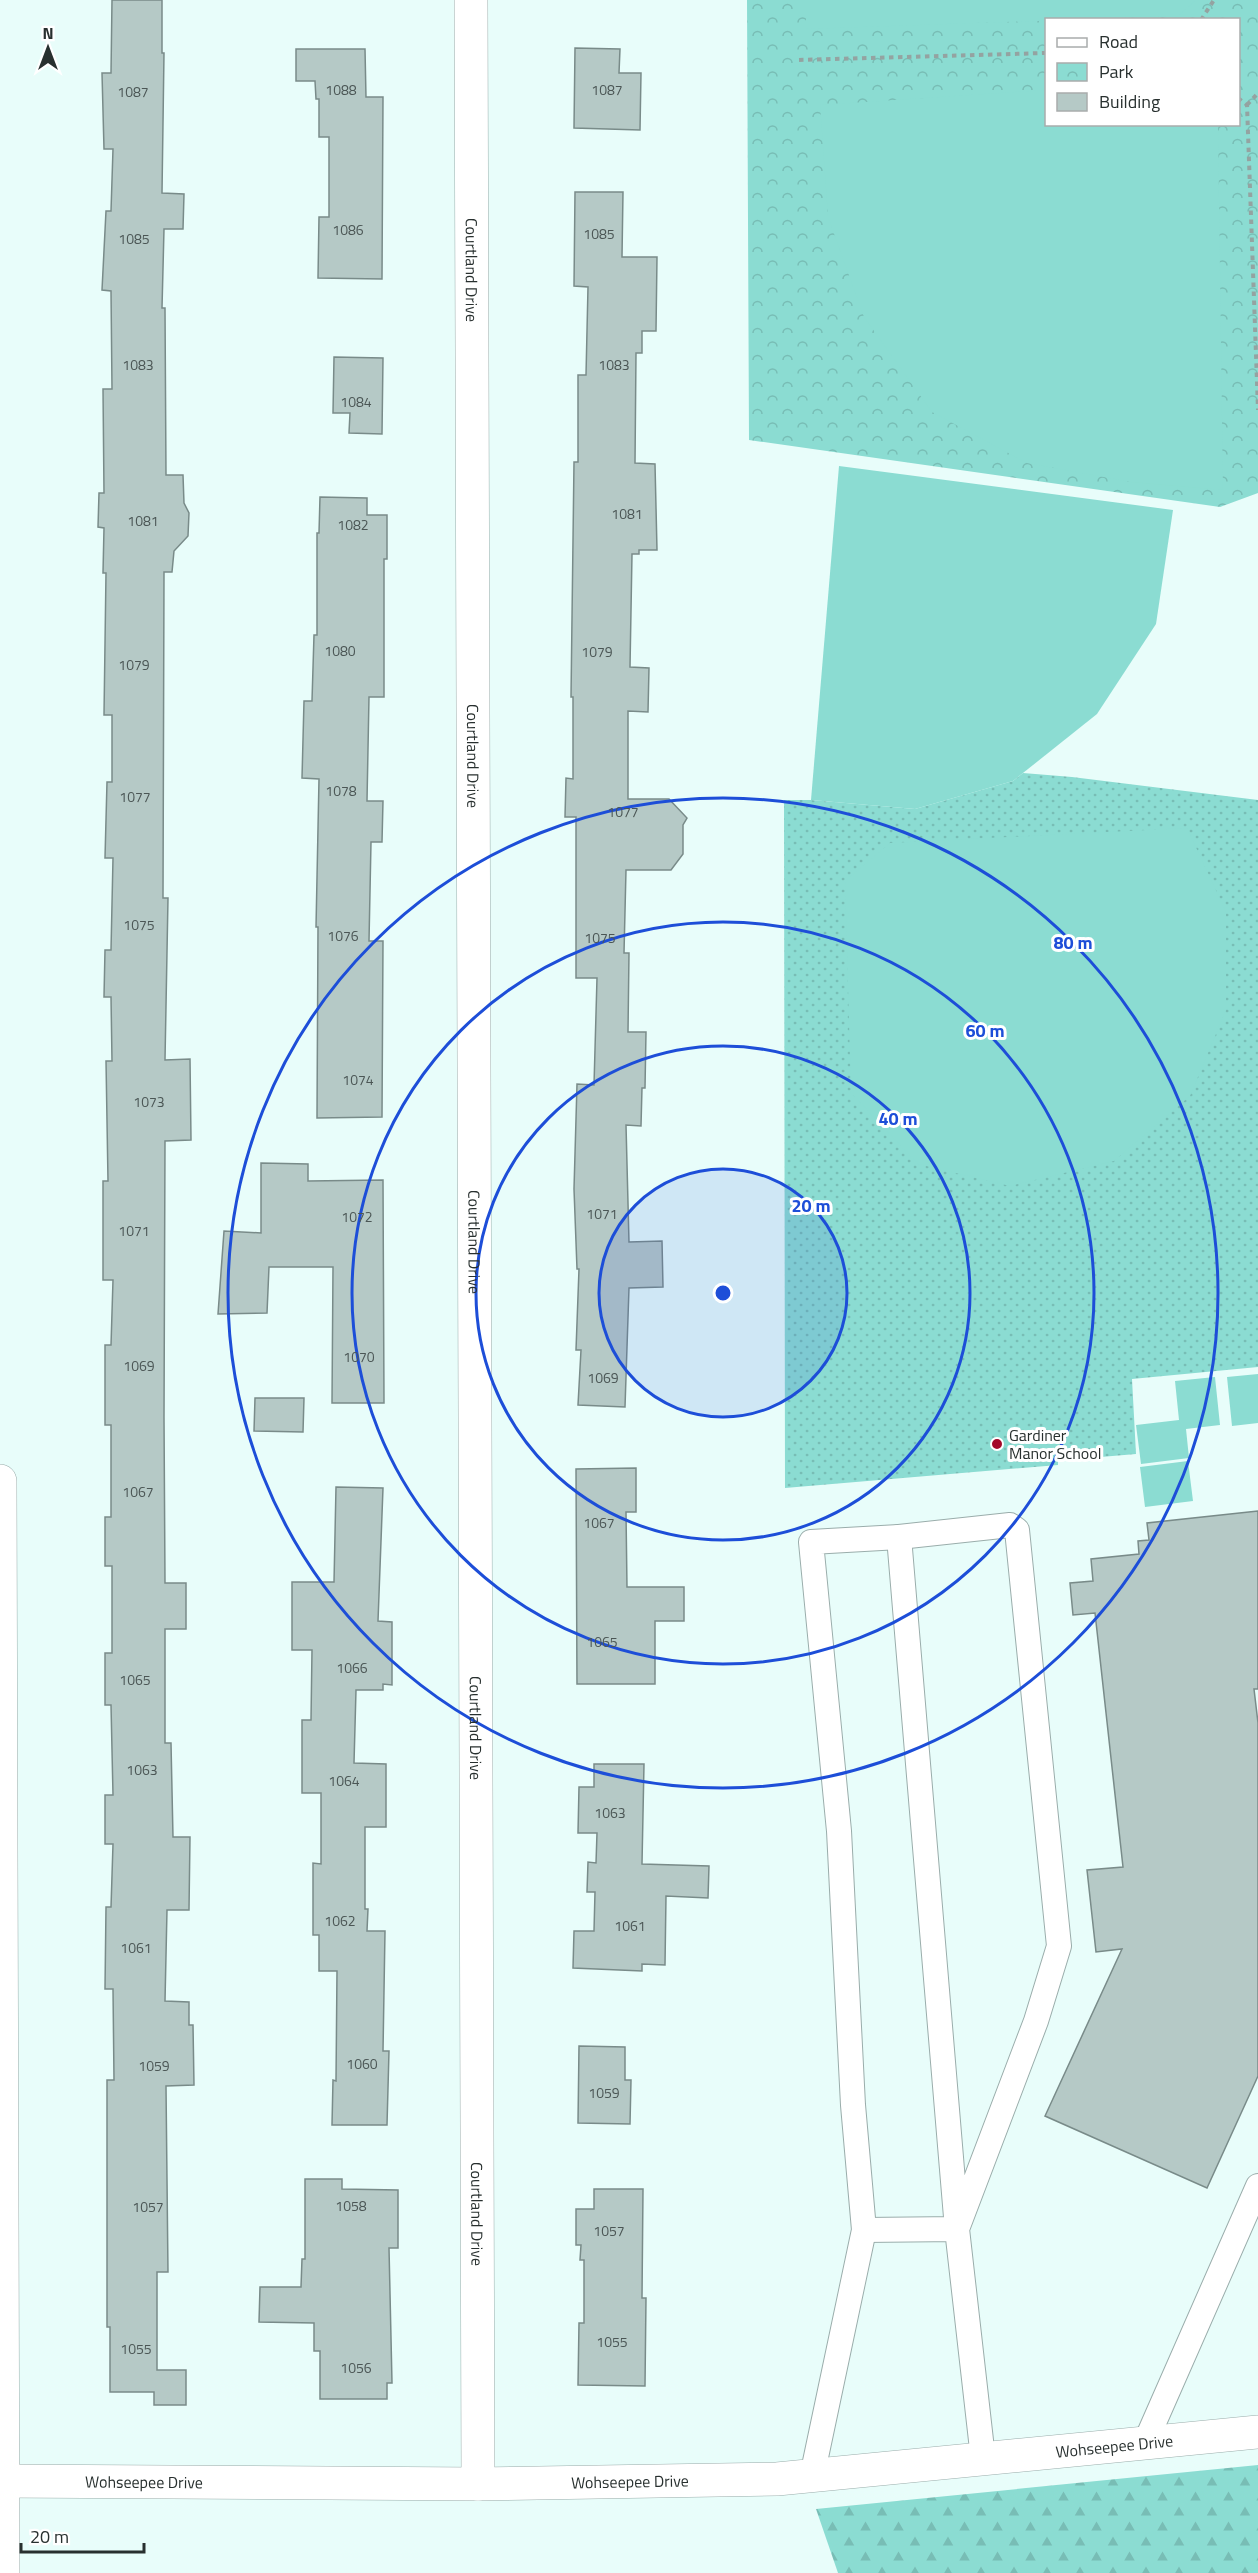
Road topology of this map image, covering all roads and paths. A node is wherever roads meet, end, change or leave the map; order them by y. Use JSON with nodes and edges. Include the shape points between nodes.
{"nodes":[{"id":1,"x":471,"y":0,"type":"edge"},
{"id":2,"x":1214,"y":0,"type":"edge"},
{"id":3,"x":1201,"y":18,"type":"edge"},
{"id":4,"x":1045,"y":53,"type":"edge"},
{"id":5,"x":799,"y":60,"type":"dead end"},
{"id":6,"x":1258,"y":93,"type":"edge"},
{"id":7,"x":1240,"y":99,"type":"edge"},
{"id":8,"x":1248,"y":105,"type":"junction"},
{"id":9,"x":1258,"y":410,"type":"edge"},
{"id":10,"x":0,"y":1481,"type":"edge"},
{"id":11,"x":899,"y":1536,"type":"junction"},
{"id":12,"x":1258,"y":2186,"type":"edge"},
{"id":13,"x":957,"y":2229,"type":"junction"},
{"id":14,"x":864,"y":2230,"type":"junction"},
{"id":15,"x":1258,"y":2432,"type":"edge"},
{"id":16,"x":1145,"y":2443,"type":"junction"},
{"id":17,"x":983,"y":2458,"type":"junction"},
{"id":18,"x":812,"y":2476,"type":"junction"},
{"id":19,"x":1,"y":2481,"type":"edge"},
{"id":20,"x":478,"y":2484,"type":"junction"},
{"id":21,"x":3,"y":2573,"type":"edge"}],
"edges":[{"from":1,"to":20,"type":"street","name":"Courtland Drive"},
{"from":2,"to":3,"type":"path"},
{"from":4,"to":5,"type":"path"},
{"from":6,"to":8,"type":"path"},
{"from":7,"to":8,"type":"path"},
{"from":8,"to":9,"type":"path"},
{"from":10,"to":19,"type":"street"},
{"from":11,"to":13,"type":"lane"},
{"from":11,"to":13,"type":"lane","via":[[1010,1525],[1017,1530],[1059,1946],[1036,2021]]},
{"from":11,"to":14,"type":"lane","via":[[811,1542],[839,1831],[853,2105]]},
{"from":12,"to":16,"type":"lane"},
{"from":13,"to":14,"type":"lane"},
{"from":13,"to":17,"type":"lane"},
{"from":14,"to":18,"type":"lane"},
{"from":15,"to":16,"type":"street","name":"Wohseepee Drive"},
{"from":16,"to":17,"type":"street","name":"Wohseepee Drive"},
{"from":17,"to":18,"type":"street","name":"Wohseepee Drive"},
{"from":18,"to":20,"type":"street","name":"Wohseepee Drive"},
{"from":19,"to":20,"type":"street","name":"Wohseepee Drive"},
{"from":19,"to":21,"type":"street"}]}
